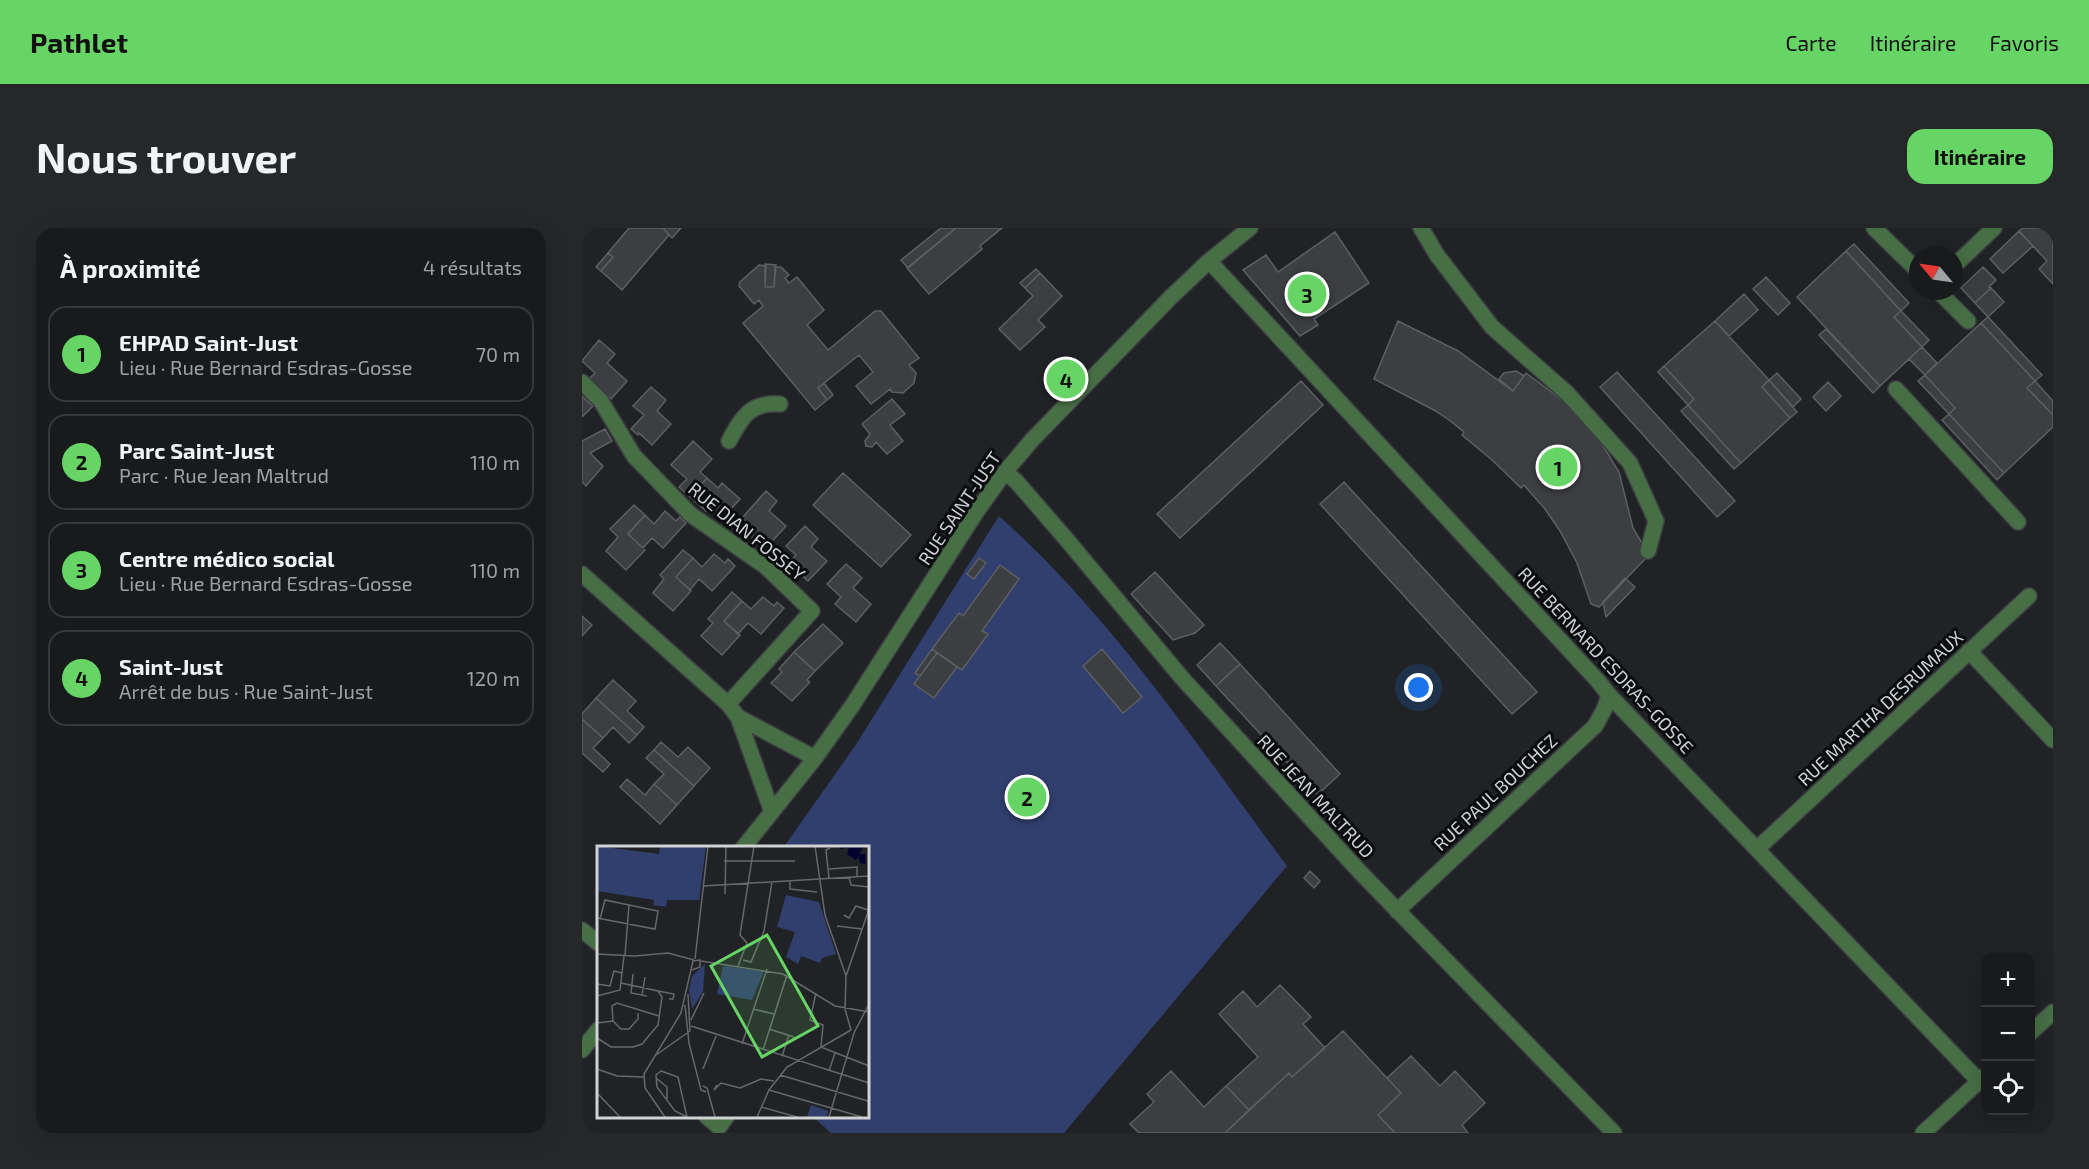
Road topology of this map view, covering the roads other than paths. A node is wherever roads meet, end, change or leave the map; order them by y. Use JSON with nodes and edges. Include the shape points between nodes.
{"nodes":[{"id":1,"x":1250,"y":228,"type":"edge"},
{"id":2,"x":1421,"y":228,"type":"edge"},
{"id":3,"x":1874,"y":228,"type":"edge"},
{"id":4,"x":1994,"y":228,"type":"edge"},
{"id":5,"x":1963,"y":257,"type":"edge"},
{"id":6,"x":1209,"y":261,"type":"junction"},
{"id":7,"x":1909,"y":262,"type":"edge"},
{"id":8,"x":1947,"y":300,"type":"edge"},
{"id":9,"x":1968,"y":321,"type":"dead end"},
{"id":10,"x":582,"y":382,"type":"edge"},
{"id":11,"x":1896,"y":389,"type":"dead end"},
{"id":12,"x":780,"y":404,"type":"dead end"},
{"id":13,"x":729,"y":441,"type":"dead end"},
{"id":14,"x":1005,"y":472,"type":"junction"},
{"id":15,"x":2018,"y":522,"type":"dead end"},
{"id":16,"x":1648,"y":551,"type":"dead end"},
{"id":17,"x":582,"y":574,"type":"edge"},
{"id":18,"x":2029,"y":596,"type":"dead end"},
{"id":19,"x":1969,"y":651,"type":"junction"},
{"id":20,"x":1609,"y":694,"type":"junction"},
{"id":21,"x":728,"y":704,"type":"junction"},
{"id":22,"x":738,"y":717,"type":"junction"},
{"id":23,"x":2053,"y":740,"type":"edge"},
{"id":24,"x":815,"y":758,"type":"junction"},
{"id":25,"x":772,"y":812,"type":"junction"},
{"id":26,"x":745,"y":846,"type":"edge"},
{"id":27,"x":1757,"y":849,"type":"junction"},
{"id":28,"x":1397,"y":910,"type":"junction"},
{"id":29,"x":582,"y":930,"type":"edge"},
{"id":30,"x":597,"y":942,"type":"edge"},
{"id":31,"x":2053,"y":1012,"type":"edge"},
{"id":32,"x":2035,"y":1029,"type":"edge"},
{"id":33,"x":597,"y":1031,"type":"edge"},
{"id":34,"x":582,"y":1050,"type":"edge"},
{"id":35,"x":1981,"y":1077,"type":"edge"},
{"id":36,"x":1981,"y":1079,"type":"edge"},
{"id":37,"x":708,"y":1118,"type":"edge"},
{"id":38,"x":726,"y":1118,"type":"edge"},
{"id":39,"x":1614,"y":1133,"type":"edge"},
{"id":40,"x":1923,"y":1133,"type":"edge"}],
"edges":[{"from":1,"to":6,"type":"street","name":"RUE SAINT-JUST"},
{"from":2,"to":16,"type":"street","via":[[1492,327],[1567,393],[1630,463],[1656,521]]},
{"from":3,"to":7,"type":"street"},
{"from":4,"to":5,"type":"street"},
{"from":6,"to":14,"type":"street","name":"RUE SAINT-JUST"},
{"from":6,"to":20,"type":"street","name":"RUE BERNARD ESDRAS-GOSSE"},
{"from":8,"to":9,"type":"street"},
{"from":10,"to":21,"type":"street","name":"RUE DIAN FOSSEY","via":[[601,401],[634,456],[690,513],[765,566],[812,611]]},
{"from":11,"to":15,"type":"street"},
{"from":12,"to":13,"type":"street","via":[[749,411]]},
{"from":14,"to":24,"type":"street","name":"RUE SAINT-JUST"},
{"from":14,"to":28,"type":"street","name":"RUE JEAN MALTRUD","via":[[1182,678]]},
{"from":17,"to":21,"type":"street"},
{"from":18,"to":19,"type":"street","name":"RUE MARTHA DESRUMAUX"},
{"from":19,"to":23,"type":"street"},
{"from":19,"to":27,"type":"street","name":"RUE MARTHA DESRUMAUX"},
{"from":20,"to":27,"type":"street","name":"RUE BERNARD ESDRAS-GOSSE"},
{"from":20,"to":28,"type":"street","name":"RUE PAUL BOUCHEZ","via":[[1595,726]]},
{"from":21,"to":22,"type":"street"},
{"from":22,"to":24,"type":"street"},
{"from":22,"to":25,"type":"street"},
{"from":24,"to":25,"type":"street","name":"RUE SAINT-JUST"},
{"from":25,"to":26,"type":"street","name":"RUE SAINT-JUST"},
{"from":27,"to":35,"type":"street","name":"RUE BERNARD ESDRAS-GOSSE"},
{"from":28,"to":39,"type":"street","name":"RUE JEAN MALTRUD"},
{"from":29,"to":30,"type":"street"},
{"from":31,"to":32,"type":"street"},
{"from":33,"to":34,"type":"street"},
{"from":36,"to":40,"type":"street"},
{"from":37,"to":38,"type":"street","via":[[719,1127]]}]}
